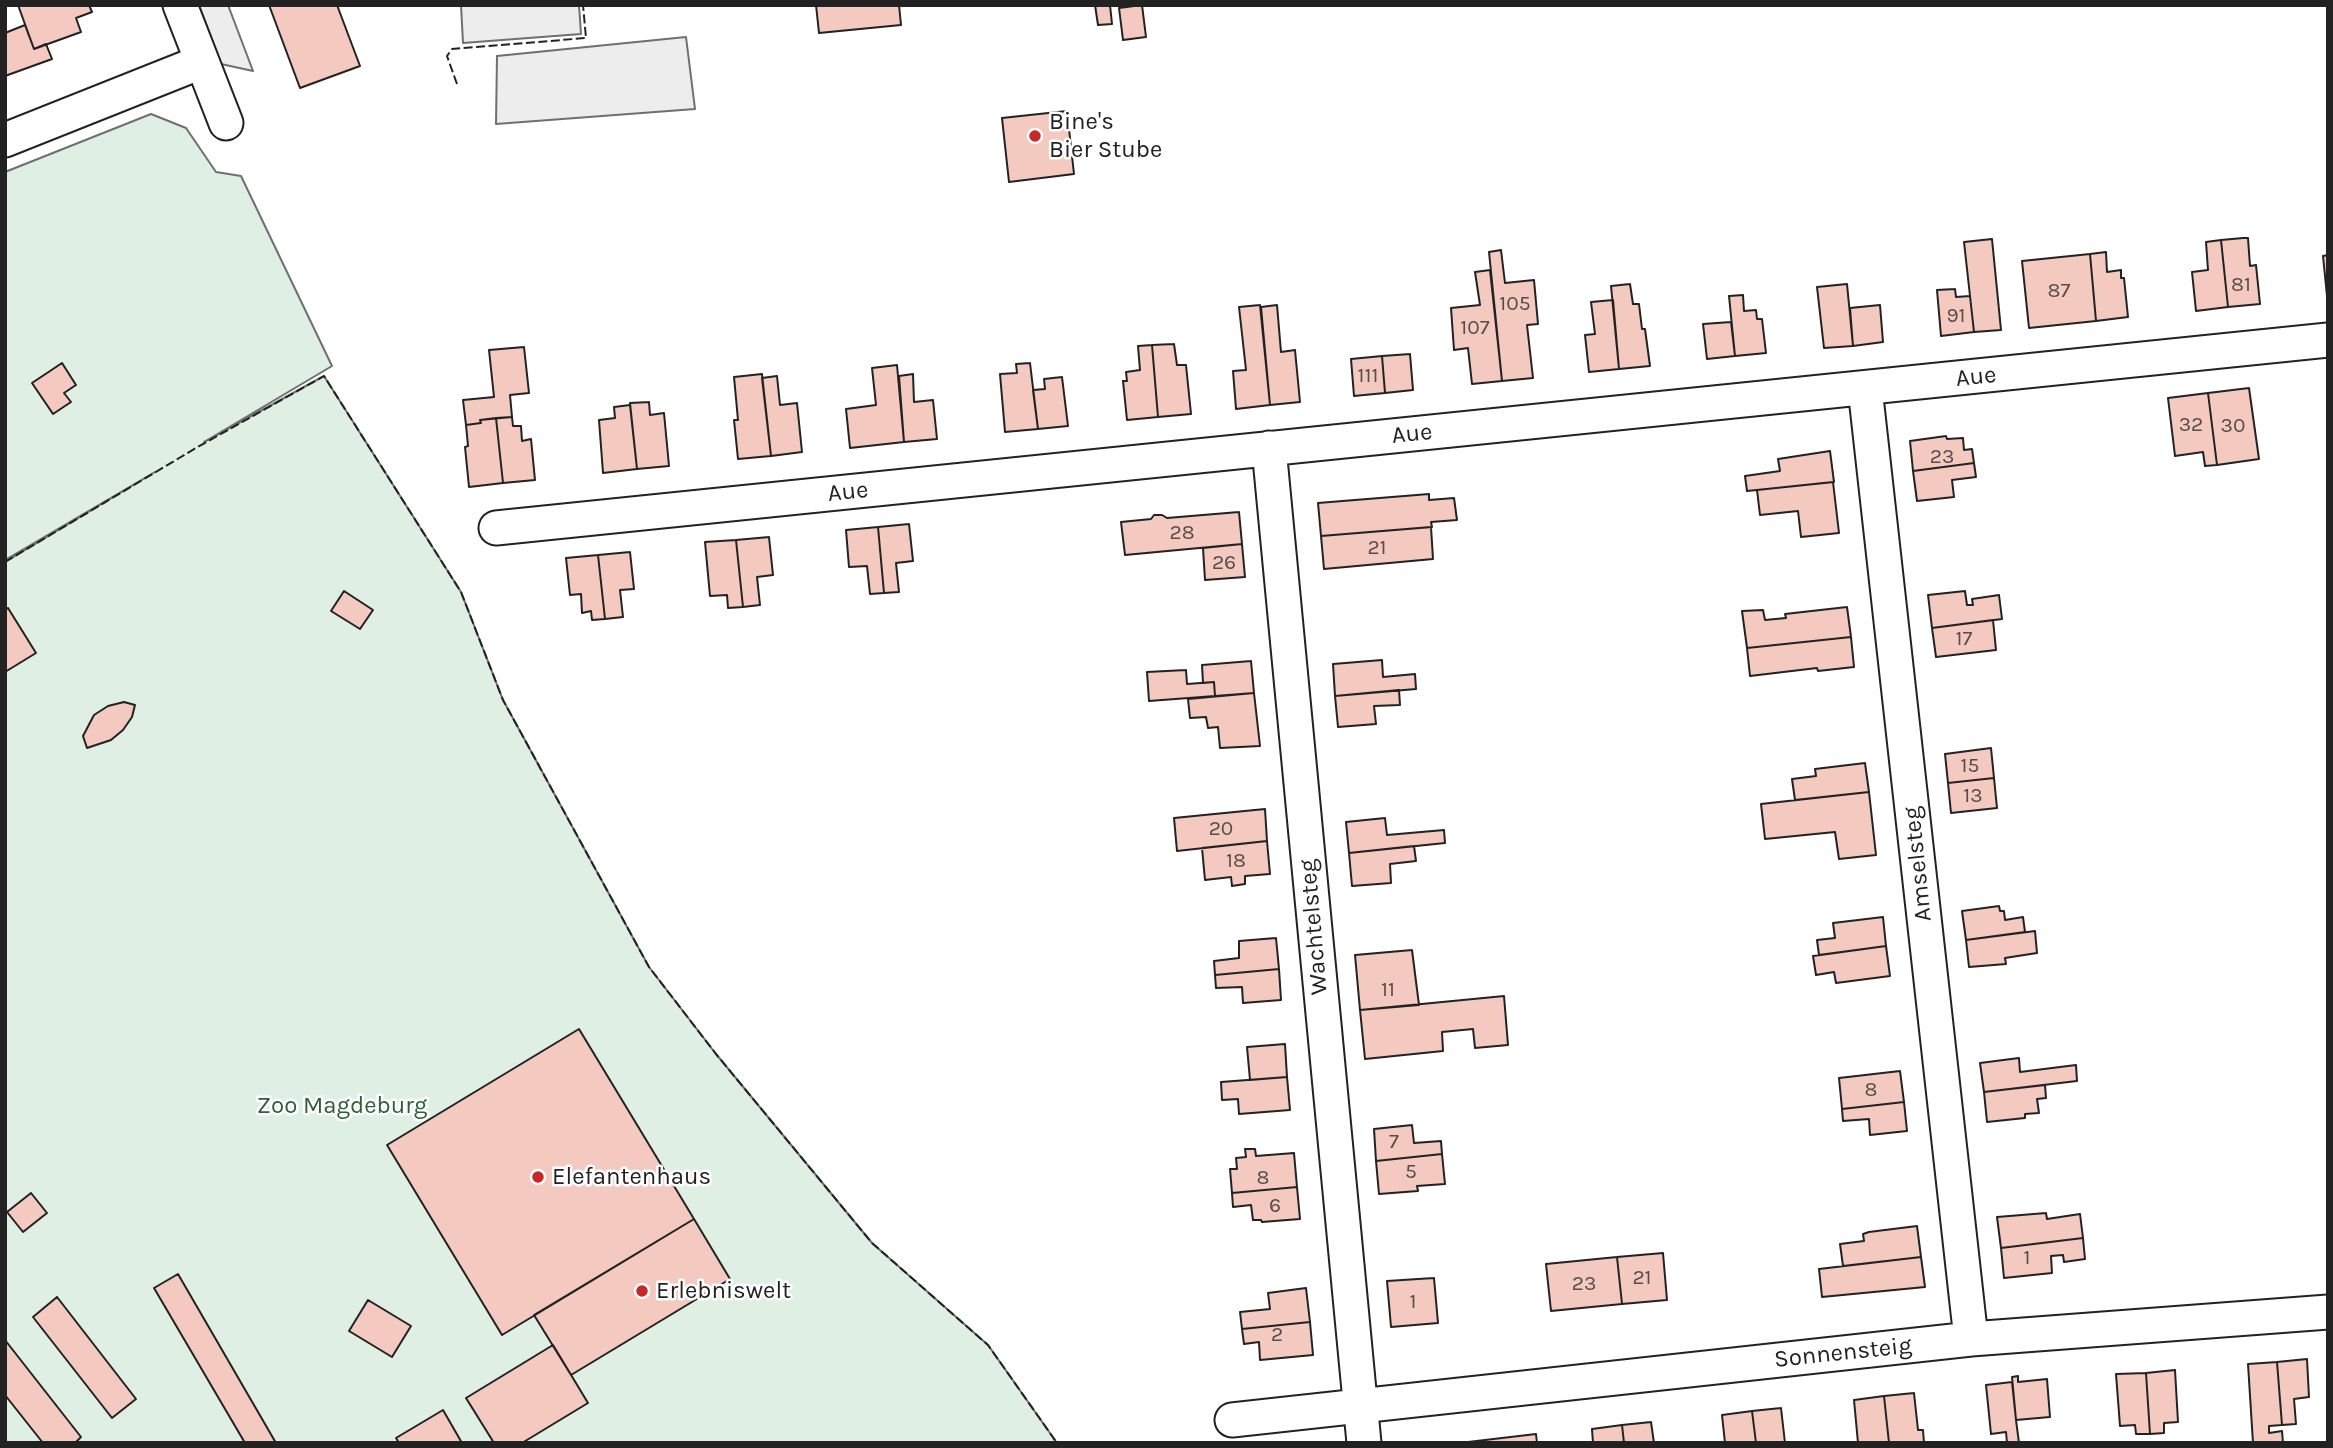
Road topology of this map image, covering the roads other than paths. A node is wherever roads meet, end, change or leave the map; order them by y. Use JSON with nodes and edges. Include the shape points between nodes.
{"nodes":[{"id":1,"x":180,"y":5,"type":"edge"},
{"id":2,"x":201,"y":62,"type":"junction"},
{"id":3,"x":226,"y":122,"type":"dead end"},
{"id":4,"x":5,"y":141,"type":"edge"},
{"id":5,"x":2328,"y":340,"type":"edge"},
{"id":6,"x":1865,"y":388,"type":"junction"},
{"id":7,"x":1269,"y":449,"type":"junction"},
{"id":8,"x":496,"y":528,"type":"dead end"},
{"id":9,"x":2328,"y":1312,"type":"edge"},
{"id":10,"x":1971,"y":1339,"type":"junction"},
{"id":11,"x":1359,"y":1405,"type":"junction"},
{"id":12,"x":1232,"y":1420,"type":"dead end"},
{"id":13,"x":1364,"y":1443,"type":"edge"}],
"edges":[{"from":1,"to":2,"type":"street"},
{"from":2,"to":3,"type":"street"},
{"from":2,"to":4,"type":"street"},
{"from":5,"to":6,"type":"street","name":"Aue"},
{"from":6,"to":7,"type":"street","name":"Aue"},
{"from":6,"to":10,"type":"street","name":"Amselsteg"},
{"from":7,"to":8,"type":"street","name":"Aue"},
{"from":7,"to":11,"type":"street","name":"Wachtelsteg"},
{"from":9,"to":10,"type":"street","name":"Sonnensteig"},
{"from":10,"to":11,"type":"street","name":"Sonnensteig"},
{"from":11,"to":12,"type":"street","name":"Sonnensteig"},
{"from":11,"to":13,"type":"street"}]}
